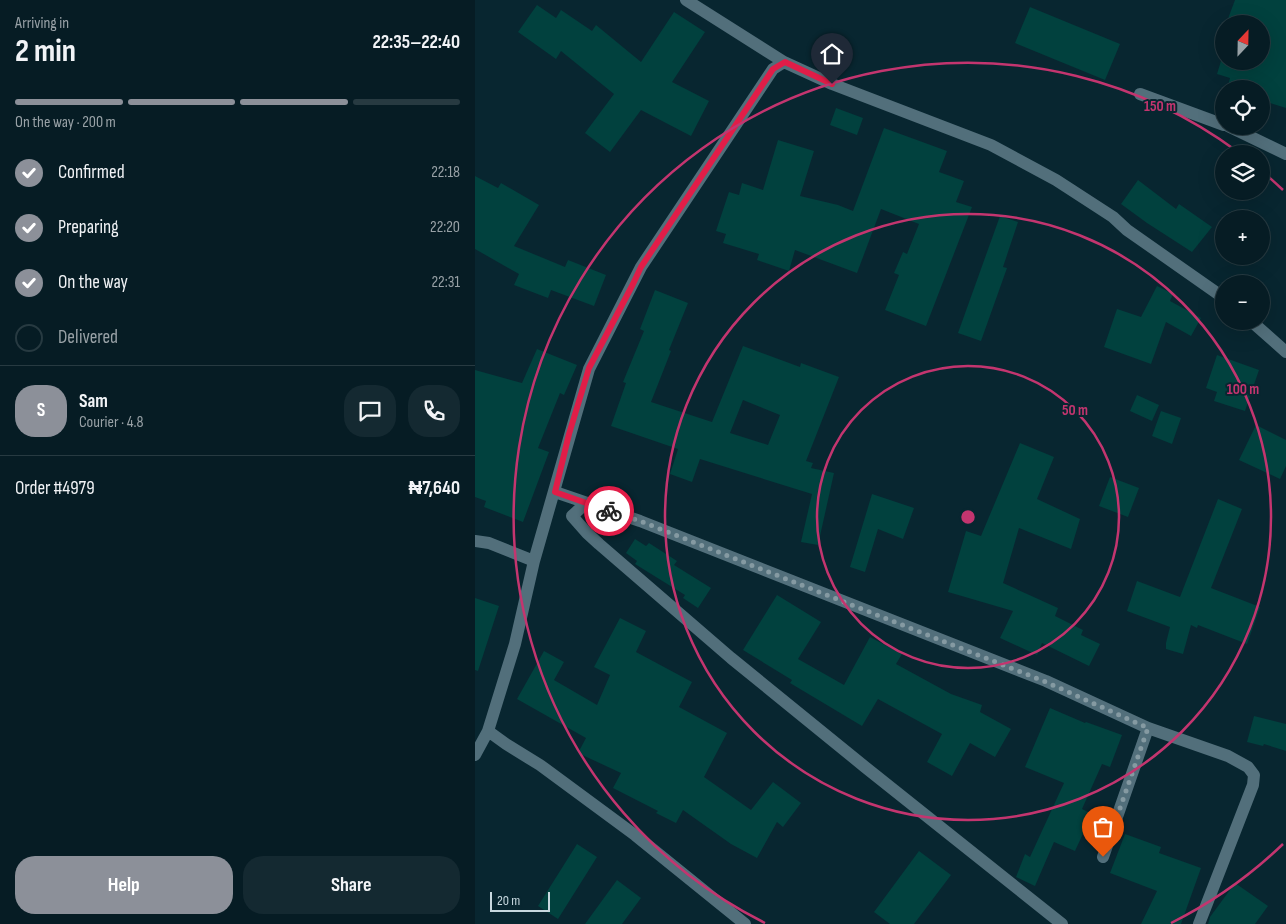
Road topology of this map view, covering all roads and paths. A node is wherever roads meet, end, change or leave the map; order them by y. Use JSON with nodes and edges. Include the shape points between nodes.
{"nodes":[{"id":1,"x":686,"y":0,"type":"edge"},
{"id":2,"x":785,"y":62,"type":"junction"},
{"id":3,"x":1140,"y":94,"type":"dead end"},
{"id":4,"x":1215,"y":122,"type":"edge"},
{"id":5,"x":1247,"y":135,"type":"edge"},
{"id":6,"x":1286,"y":154,"type":"edge"},
{"id":7,"x":1215,"y":292,"type":"edge"},
{"id":8,"x":1261,"y":330,"type":"edge"},
{"id":9,"x":1286,"y":352,"type":"edge"},
{"id":10,"x":555,"y":492,"type":"junction"},
{"id":11,"x":586,"y":503,"type":"junction"},
{"id":12,"x":475,"y":541,"type":"edge"},
{"id":13,"x":534,"y":561,"type":"junction"},
{"id":14,"x":1148,"y":728,"type":"junction"},
{"id":15,"x":489,"y":731,"type":"junction"},
{"id":16,"x":475,"y":755,"type":"edge"},
{"id":17,"x":1103,"y":857,"type":"dead end"},
{"id":18,"x":745,"y":924,"type":"edge"},
{"id":19,"x":1062,"y":924,"type":"edge"},
{"id":20,"x":1199,"y":924,"type":"edge"}],
"edges":[{"from":1,"to":2,"type":"street"},
{"from":2,"to":7,"type":"street","via":[[832,84],[999,149],[1056,180],[1113,217]]},
{"from":2,"to":10,"type":"street","via":[[773,69],[641,267],[589,368]]},
{"from":3,"to":4,"type":"street"},
{"from":5,"to":6,"type":"street"},
{"from":8,"to":9,"type":"street"},
{"from":10,"to":11,"type":"street"},
{"from":10,"to":13,"type":"street"},
{"from":11,"to":14,"type":"street","via":[[640,521],[1046,682]]},
{"from":11,"to":19,"type":"street","via":[[572,516],[599,544],[731,658]]},
{"from":12,"to":13,"type":"street","via":[[489,543]]},
{"from":13,"to":15,"type":"street","via":[[515,644]]},
{"from":14,"to":17,"type":"street"},
{"from":14,"to":20,"type":"street","via":[[1228,756],[1248,766],[1254,775],[1253,785]]},
{"from":15,"to":16,"type":"street"},
{"from":15,"to":18,"type":"street","via":[[635,835]]}]}
